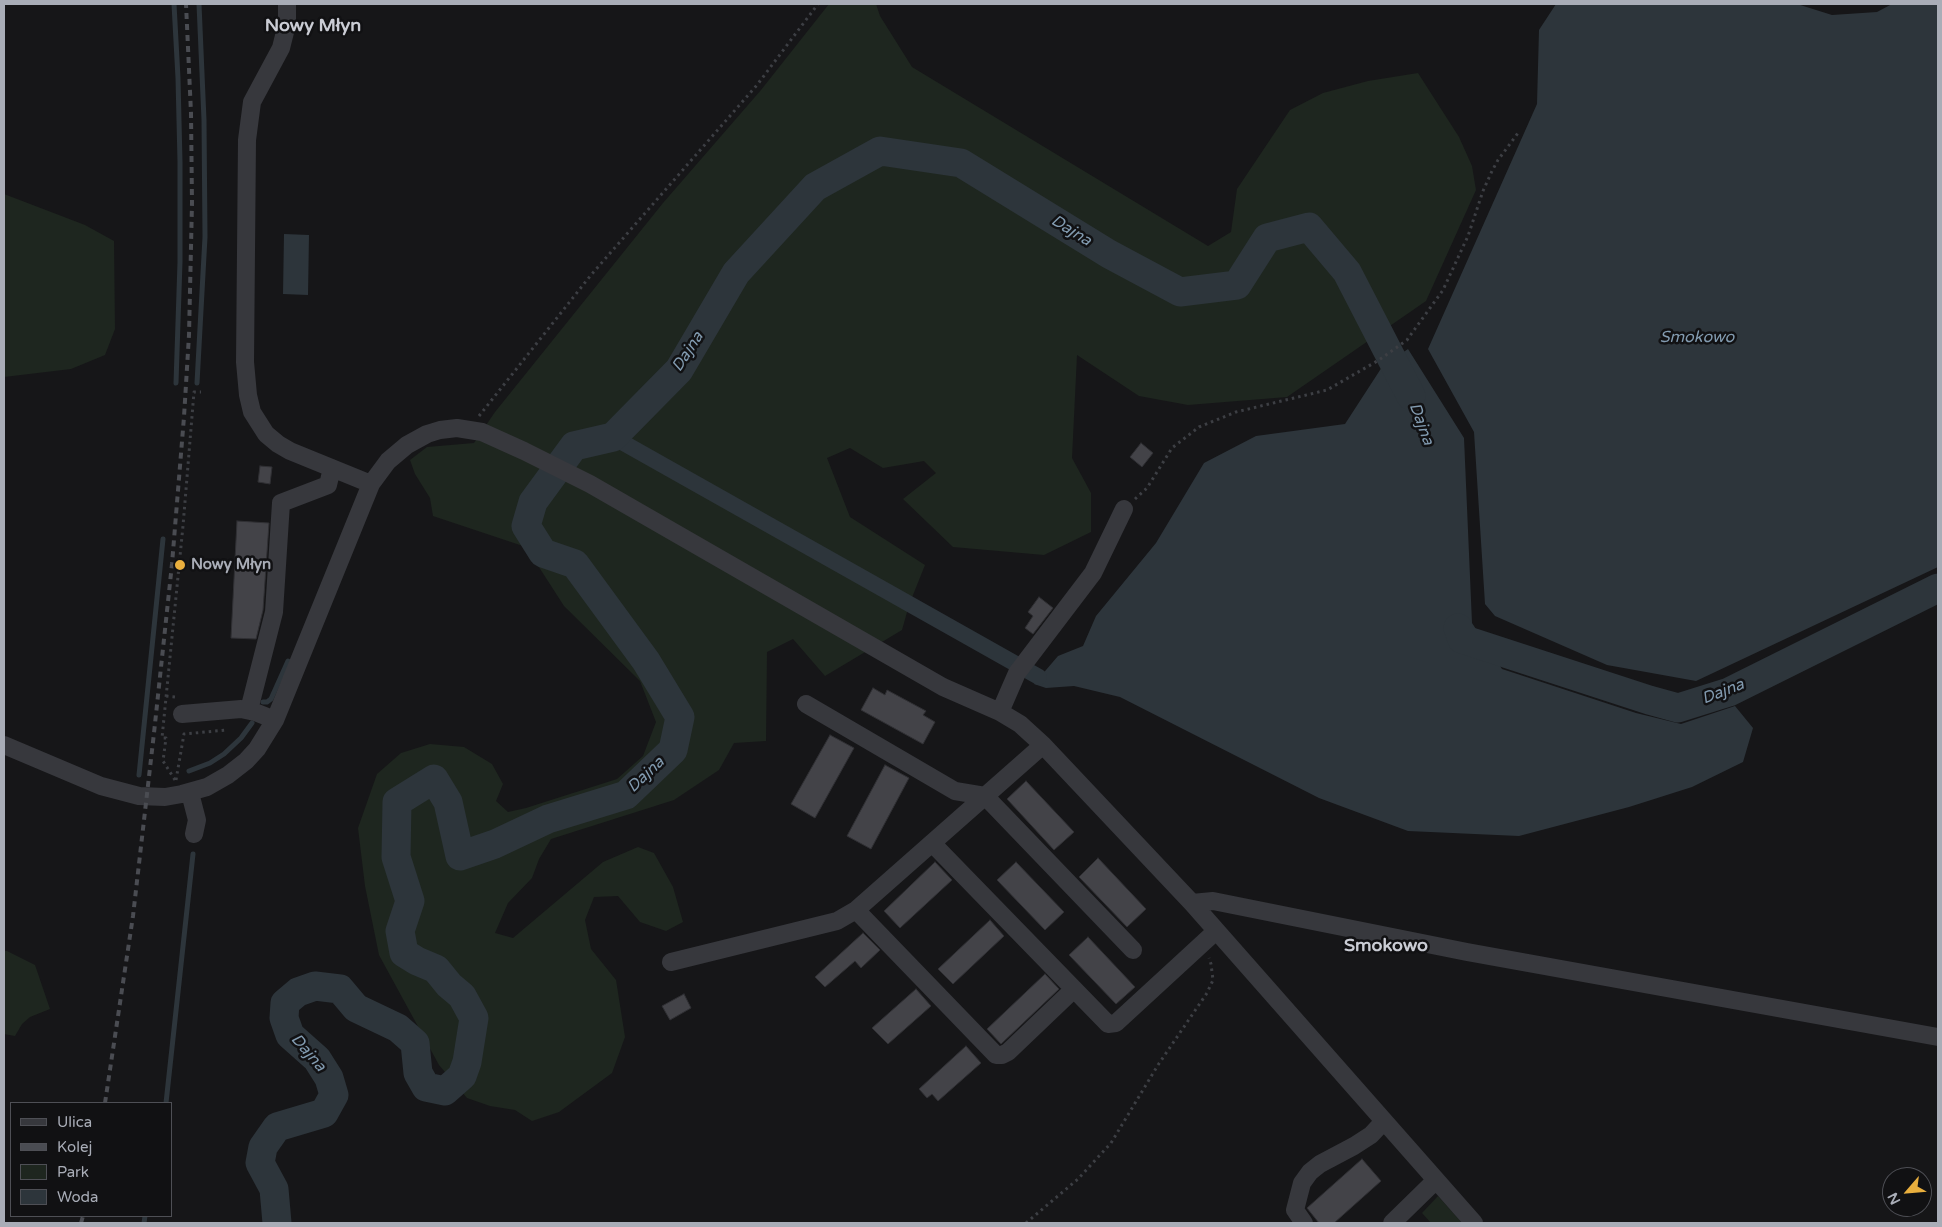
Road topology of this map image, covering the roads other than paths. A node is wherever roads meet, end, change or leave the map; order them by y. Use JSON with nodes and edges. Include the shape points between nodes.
{"nodes":[{"id":1,"x":287,"y":4,"type":"edge"},
{"id":2,"x":332,"y":468,"type":"junction"},
{"id":3,"x":371,"y":484,"type":"junction"},
{"id":4,"x":1124,"y":509,"type":"road end"},
{"id":5,"x":806,"y":704,"type":"dead end"},
{"id":6,"x":179,"y":707,"type":"road end"},
{"id":7,"x":249,"y":710,"type":"junction"},
{"id":8,"x":1000,"y":712,"type":"junction"},
{"id":9,"x":275,"y":720,"type":"junction"},
{"id":10,"x":4,"y":745,"type":"edge"},
{"id":11,"x":1043,"y":745,"type":"junction"},
{"id":12,"x":184,"y":788,"type":"junction"},
{"id":13,"x":985,"y":796,"type":"junction"},
{"id":14,"x":194,"y":834,"type":"dead end"},
{"id":15,"x":932,"y":842,"type":"junction"},
{"id":16,"x":1192,"y":903,"type":"junction"},
{"id":17,"x":856,"y":910,"type":"junction"},
{"id":18,"x":1216,"y":931,"type":"junction"},
{"id":19,"x":1133,"y":950,"type":"dead end"},
{"id":20,"x":671,"y":962,"type":"dead end"},
{"id":21,"x":1074,"y":988,"type":"junction"},
{"id":22,"x":1938,"y":1037,"type":"edge"},
{"id":23,"x":1384,"y":1121,"type":"junction"},
{"id":24,"x":1436,"y":1180,"type":"junction"},
{"id":25,"x":1304,"y":1223,"type":"edge"},
{"id":26,"x":1392,"y":1223,"type":"edge"},
{"id":27,"x":1474,"y":1223,"type":"edge"}],
"edges":[{"from":1,"to":2,"type":"street","via":[[287,24],[281,48],[252,102],[248,140],[246,378],[252,412],[266,434],[290,451]]},
{"from":2,"to":3,"type":"street"},
{"from":2,"to":7,"type":"street","via":[[328,485],[281,504],[274,612]]},
{"from":3,"to":8,"type":"street","via":[[388,461],[427,434],[457,428],[482,432],[590,484],[943,687]]},
{"from":3,"to":9,"type":"street"},
{"from":4,"to":8,"type":"street","via":[[1093,573],[1016,674]]},
{"from":5,"to":13,"type":"street","via":[[955,791]]},
{"from":6,"to":7,"type":"street"},
{"from":7,"to":9,"type":"street"},
{"from":8,"to":11,"type":"street","via":[[1020,724]]},
{"from":9,"to":12,"type":"street","via":[[261,744],[222,780]]},
{"from":10,"to":12,"type":"street","via":[[122,792],[155,797]]},
{"from":11,"to":13,"type":"street"},
{"from":11,"to":16,"type":"street"},
{"from":12,"to":14,"type":"street","via":[[197,820]]},
{"from":13,"to":15,"type":"street"},
{"from":13,"to":19,"type":"street"},
{"from":15,"to":17,"type":"street"},
{"from":15,"to":21,"type":"street"},
{"from":16,"to":18,"type":"street"},
{"from":16,"to":22,"type":"street","via":[[1213,901],[1467,952]]},
{"from":17,"to":20,"type":"street","via":[[837,921]]},
{"from":17,"to":21,"type":"street","via":[[996,1055],[1008,1052]]},
{"from":18,"to":21,"type":"street","via":[[1116,1023],[1108,1024]]},
{"from":18,"to":23,"type":"street"},
{"from":23,"to":24,"type":"street"},
{"from":23,"to":25,"type":"street","via":[[1371,1135],[1310,1172],[1302,1183],[1295,1210]]},
{"from":24,"to":26,"type":"street"},
{"from":24,"to":27,"type":"street"}]}
